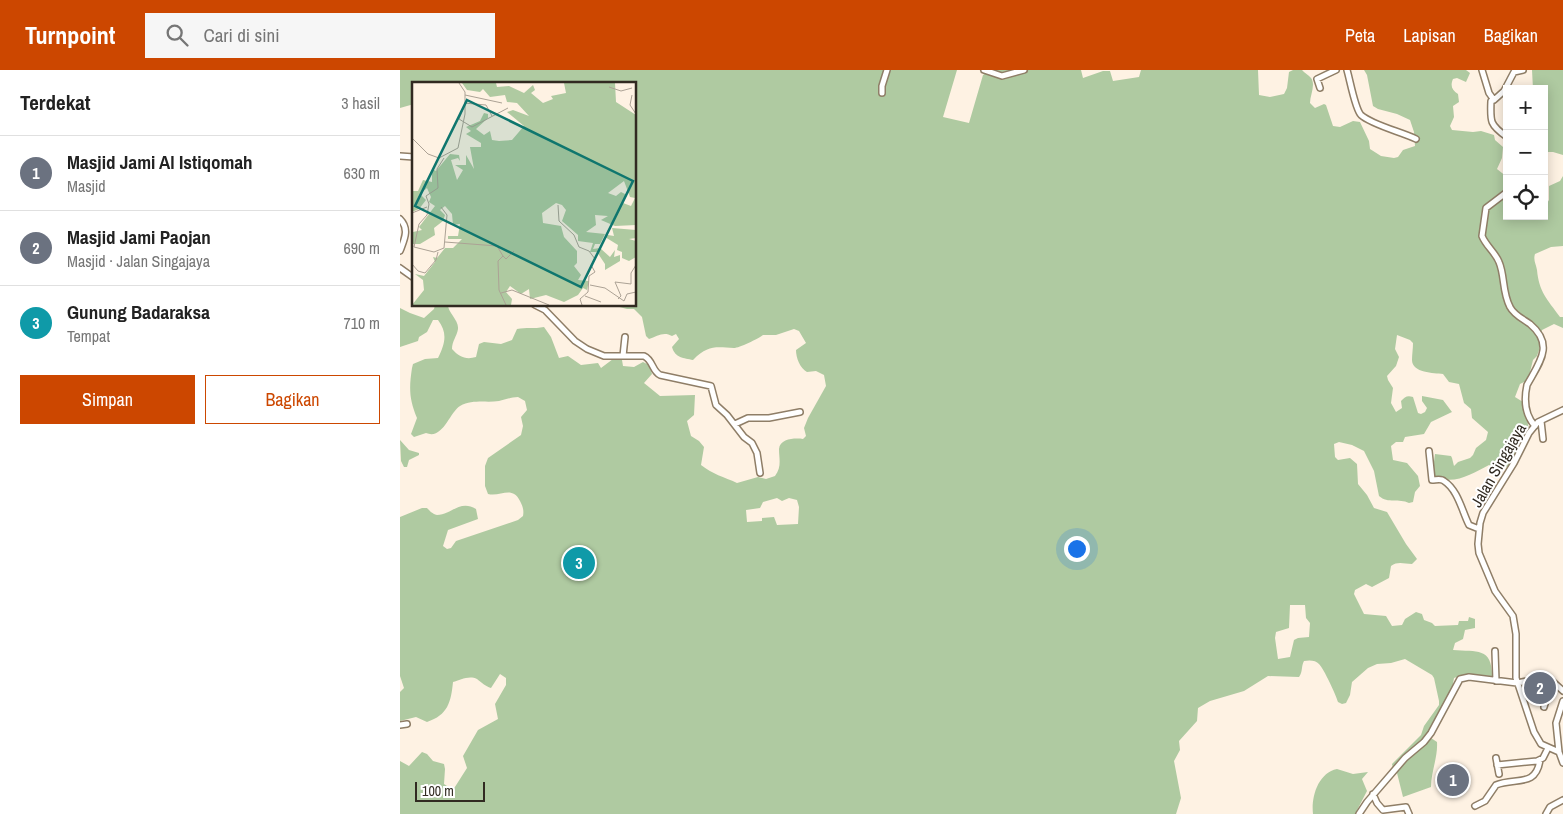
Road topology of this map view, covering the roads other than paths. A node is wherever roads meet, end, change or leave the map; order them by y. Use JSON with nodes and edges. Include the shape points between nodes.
{"nodes":[{"id":1,"x":888,"y":70,"type":"edge"},
{"id":2,"x":984,"y":70,"type":"edge"},
{"id":3,"x":1024,"y":70,"type":"edge"},
{"id":4,"x":1336,"y":70,"type":"edge"},
{"id":5,"x":1347,"y":70,"type":"edge"},
{"id":6,"x":1482,"y":70,"type":"edge"},
{"id":7,"x":1522,"y":70,"type":"edge"},
{"id":8,"x":1320,"y":88,"type":"dead end"},
{"id":9,"x":882,"y":92,"type":"dead end"},
{"id":10,"x":1494,"y":100,"type":"junction"},
{"id":11,"x":1503,"y":135,"type":"edge"},
{"id":12,"x":1416,"y":139,"type":"dead end"},
{"id":13,"x":1503,"y":195,"type":"edge"},
{"id":14,"x":400,"y":219,"type":"edge"},
{"id":15,"x":400,"y":251,"type":"edge"},
{"id":16,"x":400,"y":268,"type":"edge"},
{"id":17,"x":412,"y":277,"type":"edge"},
{"id":18,"x":537,"y":306,"type":"edge"},
{"id":19,"x":624,"y":337,"type":"dead end"},
{"id":20,"x":623,"y":356,"type":"junction"},
{"id":21,"x":1563,"y":410,"type":"edge"},
{"id":22,"x":800,"y":412,"type":"dead end"},
{"id":23,"x":1541,"y":421,"type":"junction"},
{"id":24,"x":735,"y":424,"type":"junction"},
{"id":25,"x":1534,"y":426,"type":"junction"},
{"id":26,"x":1543,"y":439,"type":"dead end"},
{"id":27,"x":1429,"y":451,"type":"dead end"},
{"id":28,"x":760,"y":473,"type":"dead end"},
{"id":29,"x":1479,"y":529,"type":"junction"},
{"id":30,"x":1495,"y":651,"type":"dead end"},
{"id":31,"x":1547,"y":679,"type":"junction"},
{"id":32,"x":1496,"y":681,"type":"junction"},
{"id":33,"x":1517,"y":683,"type":"junction"},
{"id":34,"x":1563,"y":691,"type":"edge"},
{"id":35,"x":1563,"y":701,"type":"edge"},
{"id":36,"x":1544,"y":707,"type":"dead end"},
{"id":37,"x":407,"y":724,"type":"dead end"},
{"id":38,"x":400,"y":725,"type":"edge"},
{"id":39,"x":1548,"y":748,"type":"junction"},
{"id":40,"x":1559,"y":752,"type":"junction"},
{"id":41,"x":1496,"y":758,"type":"dead end"},
{"id":42,"x":1540,"y":760,"type":"junction"},
{"id":43,"x":1563,"y":763,"type":"edge"},
{"id":44,"x":1497,"y":765,"type":"junction"},
{"id":45,"x":1499,"y":774,"type":"dead end"},
{"id":46,"x":1373,"y":794,"type":"junction"},
{"id":47,"x":1563,"y":800,"type":"edge"},
{"id":48,"x":1475,"y":806,"type":"dead end"},
{"id":49,"x":1384,"y":812,"type":"edge"},
{"id":50,"x":1359,"y":814,"type":"edge"},
{"id":51,"x":1409,"y":814,"type":"edge"},
{"id":52,"x":1546,"y":814,"type":"edge"}],
"edges":[{"from":1,"to":9,"type":"street"},
{"from":2,"to":3,"type":"street","via":[[1002,76]]},
{"from":4,"to":8,"type":"street","via":[[1317,79]]},
{"from":5,"to":12,"type":"street","via":[[1361,115]]},
{"from":6,"to":10,"type":"street"},
{"from":7,"to":10,"type":"street","via":[[1514,72],[1504,92]]},
{"from":10,"to":11,"type":"street","via":[[1491,101],[1491,121]]},
{"from":13,"to":25,"type":"street","via":[[1486,208],[1482,236],[1499,262],[1510,307],[1536,330],[1543,343],[1541,362],[1526,389],[1528,414]]},
{"from":14,"to":15,"type":"street","via":[[406,233]]},
{"from":16,"to":17,"type":"street"},
{"from":18,"to":20,"type":"street","via":[[587,349],[604,356]]},
{"from":19,"to":20,"type":"street"},
{"from":20,"to":24,"type":"street","via":[[644,356],[660,375],[711,386],[716,405]]},
{"from":21,"to":23,"type":"street","name":"Jalan Singajaya"},
{"from":22,"to":24,"type":"street","via":[[748,418]]},
{"from":23,"to":25,"type":"street","name":"Jalan Singajaya"},
{"from":23,"to":26,"type":"street"},
{"from":24,"to":28,"type":"street","via":[[754,447]]},
{"from":25,"to":29,"type":"street","name":"Jalan Singajaya","via":[[1483,513]]},
{"from":27,"to":29,"type":"street","via":[[1432,480],[1446,482],[1469,525]]},
{"from":29,"to":33,"type":"street","name":"Jalan Singajaya","via":[[1478,544],[1483,563],[1495,591],[1514,621]]},
{"from":30,"to":32,"type":"street"},
{"from":31,"to":33,"type":"street"},
{"from":31,"to":34,"type":"street"},
{"from":31,"to":36,"type":"street","via":[[1549,690]]},
{"from":32,"to":33,"type":"street"},
{"from":32,"to":46,"type":"street","via":[[1469,677],[1458,680],[1431,733]]},
{"from":33,"to":39,"type":"street","name":"Jalan Singajaya","via":[[1534,732],[1541,744]]},
{"from":35,"to":40,"type":"street","via":[[1556,723]]},
{"from":37,"to":38,"type":"street"},
{"from":39,"to":40,"type":"street"},
{"from":39,"to":42,"type":"street"},
{"from":40,"to":43,"type":"street"},
{"from":41,"to":44,"type":"street"},
{"from":42,"to":44,"type":"street"},
{"from":42,"to":48,"type":"street","via":[[1535,775],[1526,780],[1496,785],[1485,801]]},
{"from":44,"to":45,"type":"street"},
{"from":46,"to":49,"type":"street"},
{"from":46,"to":50,"type":"street"},
{"from":47,"to":52,"type":"street","via":[[1550,806]]},
{"from":49,"to":51,"type":"street","via":[[1406,807]]}]}
